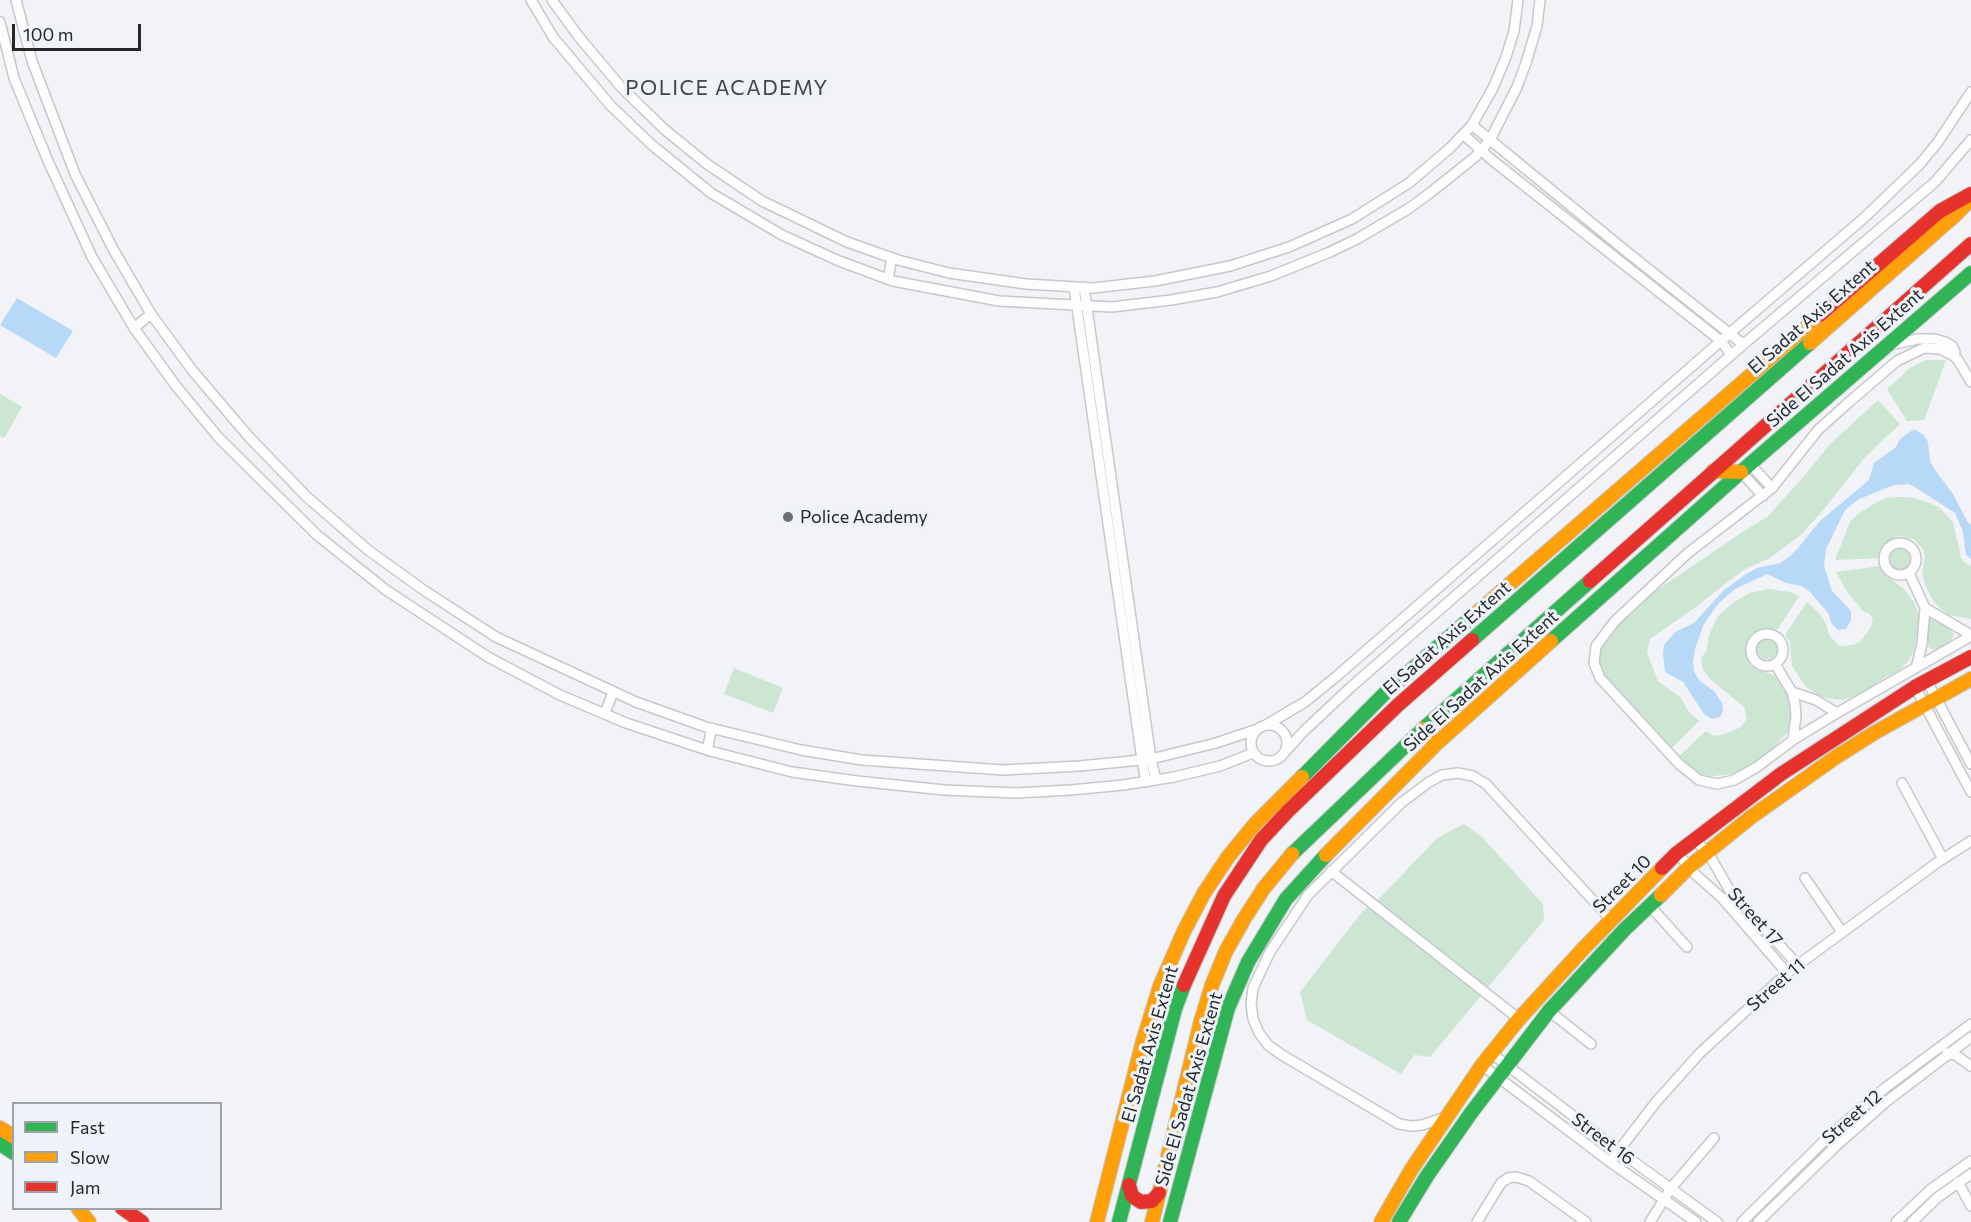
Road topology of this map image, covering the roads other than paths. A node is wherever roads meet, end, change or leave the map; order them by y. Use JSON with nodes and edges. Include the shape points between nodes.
{"nodes":[{"id":1,"x":16,"y":0,"type":"edge"},
{"id":2,"x":531,"y":0,"type":"edge"},
{"id":3,"x":552,"y":0,"type":"edge"},
{"id":4,"x":1518,"y":0,"type":"edge"},
{"id":5,"x":1540,"y":0,"type":"edge"},
{"id":6,"x":0,"y":22,"type":"edge"},
{"id":7,"x":1971,"y":92,"type":"edge"},
{"id":8,"x":1472,"y":125,"type":"junction"},
{"id":9,"x":1464,"y":135,"type":"junction"},
{"id":10,"x":1490,"y":140,"type":"junction"},
{"id":11,"x":1971,"y":141,"type":"edge"},
{"id":12,"x":1482,"y":150,"type":"junction"},
{"id":13,"x":1971,"y":194,"type":"edge"},
{"id":14,"x":1971,"y":199,"type":"edge"},
{"id":15,"x":1971,"y":244,"type":"edge"},
{"id":16,"x":892,"y":258,"type":"junction"},
{"id":17,"x":1971,"y":273,"type":"edge"},
{"id":18,"x":888,"y":279,"type":"junction"},
{"id":19,"x":1079,"y":287,"type":"junction"},
{"id":20,"x":1076,"y":305,"type":"junction"},
{"id":21,"x":1087,"y":306,"type":"junction"},
{"id":22,"x":151,"y":314,"type":"junction"},
{"id":23,"x":134,"y":328,"type":"junction"},
{"id":24,"x":1730,"y":333,"type":"junction"},
{"id":25,"x":1721,"y":341,"type":"junction"},
{"id":26,"x":1745,"y":343,"type":"junction"},
{"id":27,"x":1885,"y":346,"type":"junction"},
{"id":28,"x":1731,"y":355,"type":"junction"},
{"id":29,"x":1954,"y":356,"type":"junction"},
{"id":30,"x":1971,"y":382,"type":"edge"},
{"id":31,"x":1746,"y":468,"type":"junction"},
{"id":32,"x":1713,"y":471,"type":"junction"},
{"id":33,"x":1772,"y":488,"type":"junction"},
{"id":34,"x":1763,"y":496,"type":"junction"},
{"id":35,"x":1909,"y":573,"type":"dead end"},
{"id":36,"x":1925,"y":608,"type":"junction"},
{"id":37,"x":1971,"y":635,"type":"edge"},
{"id":38,"x":1971,"y":657,"type":"edge"},
{"id":39,"x":1775,"y":664,"type":"dead end"},
{"id":40,"x":1916,"y":668,"type":"junction"},
{"id":41,"x":1971,"y":679,"type":"edge"},
{"id":42,"x":1921,"y":684,"type":"junction"},
{"id":43,"x":613,"y":692,"type":"junction"},
{"id":44,"x":1792,"y":692,"type":"junction"},
{"id":45,"x":1930,"y":701,"type":"junction"},
{"id":46,"x":604,"y":713,"type":"junction"},
{"id":47,"x":1837,"y":713,"type":"junction"},
{"id":48,"x":1266,"y":725,"type":"junction"},
{"id":49,"x":712,"y":728,"type":"junction"},
{"id":50,"x":1423,"y":729,"type":"junction"},
{"id":51,"x":1256,"y":730,"type":"junction"},
{"id":52,"x":1793,"y":740,"type":"junction"},
{"id":53,"x":1436,"y":744,"type":"junction"},
{"id":54,"x":707,"y":750,"type":"junction"},
{"id":55,"x":1253,"y":753,"type":"junction"},
{"id":56,"x":1284,"y":753,"type":"junction"},
{"id":57,"x":1146,"y":759,"type":"junction"},
{"id":58,"x":1971,"y":764,"type":"edge"},
{"id":59,"x":1151,"y":781,"type":"junction"},
{"id":60,"x":1902,"y":783,"type":"dead end"},
{"id":61,"x":1971,"y":792,"type":"edge"},
{"id":62,"x":1694,"y":838,"type":"junction"},
{"id":63,"x":1971,"y":841,"type":"edge"},
{"id":64,"x":1706,"y":852,"type":"junction"},
{"id":65,"x":1677,"y":853,"type":"junction"},
{"id":66,"x":1943,"y":859,"type":"junction"},
{"id":67,"x":1689,"y":867,"type":"junction"},
{"id":68,"x":1331,"y":871,"type":"junction"},
{"id":69,"x":1805,"y":878,"type":"dead end"},
{"id":70,"x":1650,"y":906,"type":"junction"},
{"id":71,"x":1611,"y":920,"type":"junction"},
{"id":72,"x":1842,"y":932,"type":"junction"},
{"id":73,"x":1687,"y":947,"type":"dead end"},
{"id":74,"x":1797,"y":964,"type":"junction"},
{"id":75,"x":1787,"y":973,"type":"junction"},
{"id":76,"x":1549,"y":1011,"type":"junction"},
{"id":77,"x":1519,"y":1019,"type":"junction"},
{"id":78,"x":1971,"y":1024,"type":"edge"},
{"id":79,"x":1971,"y":1037,"type":"edge"},
{"id":80,"x":1591,"y":1044,"type":"dead end"},
{"id":81,"x":1491,"y":1053,"type":"junction"},
{"id":82,"x":1947,"y":1053,"type":"junction"},
{"id":83,"x":1482,"y":1065,"type":"junction"},
{"id":84,"x":1971,"y":1066,"type":"edge"},
{"id":85,"x":1503,"y":1071,"type":"junction"},
{"id":86,"x":1446,"y":1117,"type":"junction"},
{"id":87,"x":1829,"y":1136,"type":"junction"},
{"id":88,"x":1714,"y":1138,"type":"dead end"},
{"id":89,"x":1836,"y":1146,"type":"junction"},
{"id":90,"x":1619,"y":1151,"type":"junction"},
{"id":91,"x":1971,"y":1161,"type":"edge"},
{"id":92,"x":1610,"y":1162,"type":"junction"},
{"id":93,"x":1971,"y":1174,"type":"edge"},
{"id":94,"x":1958,"y":1182,"type":"junction"},
{"id":95,"x":1129,"y":1185,"type":"junction"},
{"id":96,"x":1671,"y":1188,"type":"junction"},
{"id":97,"x":1160,"y":1193,"type":"junction"},
{"id":98,"x":1664,"y":1201,"type":"junction"},
{"id":99,"x":1971,"y":1206,"type":"edge"},
{"id":100,"x":123,"y":1210,"type":"edge"},
{"id":101,"x":142,"y":1222,"type":"edge"},
{"id":102,"x":1096,"y":1222,"type":"edge"},
{"id":103,"x":1119,"y":1222,"type":"edge"},
{"id":104,"x":1152,"y":1222,"type":"edge"},
{"id":105,"x":1170,"y":1222,"type":"edge"},
{"id":106,"x":1381,"y":1222,"type":"edge"},
{"id":107,"x":1400,"y":1222,"type":"edge"},
{"id":108,"x":1478,"y":1222,"type":"edge"},
{"id":109,"x":1586,"y":1222,"type":"edge"},
{"id":110,"x":1650,"y":1222,"type":"edge"},
{"id":111,"x":1696,"y":1222,"type":"edge"},
{"id":112,"x":1718,"y":1222,"type":"edge"},
{"id":113,"x":1742,"y":1222,"type":"edge"},
{"id":114,"x":1758,"y":1222,"type":"edge"},
{"id":115,"x":1896,"y":1222,"type":"edge"},
{"id":116,"x":1912,"y":1222,"type":"edge"}],
"edges":[{"from":1,"to":22,"type":"street","via":[[32,61],[75,174]]},
{"from":2,"to":18,"type":"street","via":[[553,37],[611,106],[652,146],[711,193],[782,235]]},
{"from":3,"to":16,"type":"street","via":[[621,87],[707,164],[762,201],[847,242]]},
{"from":4,"to":8,"type":"street","via":[[1506,57]]},
{"from":5,"to":10,"type":"street","via":[[1526,63]]},
{"from":6,"to":23,"type":"street","via":[[14,78],[48,161],[92,257]]},
{"from":7,"to":24,"type":"street","via":[[1938,142],[1901,185]]},
{"from":8,"to":9,"type":"street"},
{"from":8,"to":10,"type":"street"},
{"from":9,"to":12,"type":"street"},
{"from":9,"to":19,"type":"street","via":[[1430,167],[1381,202],[1289,247],[1230,266],[1176,277]]},
{"from":10,"to":12,"type":"street"},
{"from":10,"to":24,"type":"street"},
{"from":11,"to":26,"type":"street","via":[[1935,182]]},
{"from":12,"to":21,"type":"street","via":[[1384,224],[1271,276],[1171,300]]},
{"from":12,"to":25,"type":"street"},
{"from":13,"to":102,"type":"street","via":[[1940,211],[1387,692],[1241,840],[1194,912],[1160,986]]},
{"from":14,"to":95,"type":"street","name":"El Sadat Axis Extent","via":[[1398,705],[1261,840],[1224,896],[1188,972]]},
{"from":15,"to":32,"type":"street"},
{"from":16,"to":18,"type":"street"},
{"from":16,"to":19,"type":"street","via":[[949,273]]},
{"from":17,"to":27,"type":"street","name":"Side El Sadat Axis Extent"},
{"from":18,"to":20,"type":"street","via":[[999,301]]},
{"from":19,"to":20,"type":"street"},
{"from":19,"to":21,"type":"street"},
{"from":20,"to":21,"type":"street"},
{"from":20,"to":57,"type":"street"},
{"from":21,"to":57,"type":"street"},
{"from":22,"to":23,"type":"street"},
{"from":22,"to":43,"type":"street","via":[[249,437],[307,497],[368,550],[496,637]]},
{"from":23,"to":46,"type":"street","via":[[219,438],[349,562],[488,657]]},
{"from":24,"to":25,"type":"street"},
{"from":24,"to":26,"type":"street"},
{"from":25,"to":28,"type":"street"},
{"from":25,"to":48,"type":"street","via":[[1337,676],[1305,702]]},
{"from":26,"to":28,"type":"street"},
{"from":27,"to":29,"type":"street","via":[[1935,339],[1952,346]]},
{"from":27,"to":31,"type":"street","name":"Side El Sadat Axis Extent"},
{"from":28,"to":56,"type":"street","via":[[1350,687]]},
{"from":29,"to":30,"type":"street"},
{"from":29,"to":33,"type":"street","via":[[1940,349],[1924,348],[1897,361],[1818,430]]},
{"from":31,"to":32,"type":"street"},
{"from":31,"to":33,"type":"street"},
{"from":31,"to":34,"type":"street"},
{"from":31,"to":53,"type":"street","name":"Side El Sadat Axis Extent"},
{"from":32,"to":50,"type":"street"},
{"from":33,"to":34,"type":"street"},
{"from":34,"to":52,"type":"street","via":[[1688,553],[1615,621],[1596,646],[1594,663],[1606,685],[1679,764],[1699,780],[1717,784],[1734,780]]},
{"from":35,"to":36,"type":"street"},
{"from":36,"to":37,"type":"street"},
{"from":36,"to":40,"type":"street"},
{"from":37,"to":40,"type":"street"},
{"from":38,"to":42,"type":"street","name":"Street 10"},
{"from":39,"to":44,"type":"street"},
{"from":40,"to":47,"type":"street"},
{"from":41,"to":45,"type":"street","name":"Street 10"},
{"from":42,"to":45,"type":"street"},
{"from":42,"to":45,"type":"street"},
{"from":42,"to":62,"type":"street","name":"Street 10","via":[[1781,774]]},
{"from":43,"to":46,"type":"street"},
{"from":43,"to":49,"type":"street"},
{"from":44,"to":47,"type":"street"},
{"from":44,"to":52,"type":"street","via":[[1796,716]]},
{"from":45,"to":58,"type":"street"},
{"from":45,"to":61,"type":"street"},
{"from":45,"to":64,"type":"street","name":"Street 10","via":[[1827,764]]},
{"from":46,"to":54,"type":"street"},
{"from":47,"to":52,"type":"street"},
{"from":48,"to":51,"type":"street"},
{"from":48,"to":56,"type":"street","via":[[1282,731],[1287,741]]},
{"from":49,"to":54,"type":"street"},
{"from":49,"to":57,"type":"street","via":[[801,750],[929,766],[1003,770]]},
{"from":50,"to":53,"type":"street"},
{"from":50,"to":97,"type":"street","via":[[1312,832],[1264,888],[1244,919],[1216,977],[1201,1021]]},
{"from":51,"to":55,"type":"street","via":[[1250,741]]},
{"from":51,"to":57,"type":"street"},
{"from":53,"to":105,"type":"street","name":"Side El Sadat Axis Extent","via":[[1306,875],[1286,899],[1248,962],[1228,1008]]},
{"from":54,"to":59,"type":"street","via":[[792,772],[944,790],[1016,793]]},
{"from":55,"to":56,"type":"street","via":[[1269,761]]},
{"from":55,"to":59,"type":"street","via":[[1220,766]]},
{"from":57,"to":59,"type":"street"},
{"from":60,"to":66,"type":"street"},
{"from":62,"to":64,"type":"street","name":"Street 17"},
{"from":62,"to":65,"type":"street","name":"Street 10"},
{"from":63,"to":66,"type":"street","name":"Street 11"},
{"from":64,"to":67,"type":"street","name":"Street 10"},
{"from":64,"to":74,"type":"street","name":"Street 17","via":[[1730,891]]},
{"from":65,"to":67,"type":"street","name":"Street 17"},
{"from":65,"to":71,"type":"street","name":"Street 10"},
{"from":66,"to":72,"type":"street","name":"Street 11"},
{"from":67,"to":70,"type":"street","name":"Street 10"},
{"from":67,"to":75,"type":"street","name":"Street 17","via":[[1722,898]]},
{"from":68,"to":71,"type":"street","via":[[1414,792],[1442,776],[1458,773],[1486,784]]},
{"from":68,"to":77,"type":"street"},
{"from":68,"to":86,"type":"street","via":[[1287,924],[1259,973],[1251,1003],[1259,1033],[1282,1055],[1399,1124],[1422,1125]]},
{"from":69,"to":72,"type":"street"},
{"from":70,"to":73,"type":"street"},
{"from":70,"to":76,"type":"street","name":"Street 10"},
{"from":71,"to":77,"type":"street","name":"Street 10"},
{"from":72,"to":74,"type":"street","name":"Street 11"},
{"from":74,"to":75,"type":"street","name":"Street 11"},
{"from":75,"to":90,"type":"street","name":"Street 11","via":[[1700,1053]]},
{"from":76,"to":80,"type":"street"},
{"from":76,"to":85,"type":"street","name":"Street 10"},
{"from":77,"to":81,"type":"street","name":"Street 10"},
{"from":78,"to":87,"type":"street","name":"Street 12","via":[[1885,1088]]},
{"from":79,"to":82,"type":"street","name":"Street 12"},
{"from":81,"to":83,"type":"street","name":"Street 10"},
{"from":81,"to":85,"type":"street","name":"Street 16"},
{"from":82,"to":84,"type":"street"},
{"from":82,"to":89,"type":"street","name":"Street 12"},
{"from":83,"to":85,"type":"street","name":"Street 16"},
{"from":83,"to":86,"type":"street","name":"Street 10"},
{"from":85,"to":90,"type":"street","name":"Street 16"},
{"from":85,"to":92,"type":"street","name":"Street 16"},
{"from":85,"to":107,"type":"street","name":"Street 10","via":[[1427,1176]]},
{"from":86,"to":106,"type":"street","name":"Street 10"},
{"from":87,"to":89,"type":"street"},
{"from":87,"to":113,"type":"street","name":"Street 12"},
{"from":88,"to":96,"type":"street"},
{"from":89,"to":114,"type":"street","name":"Street 12"},
{"from":90,"to":92,"type":"street","name":"Street 11"},
{"from":90,"to":96,"type":"street","name":"Street 16"},
{"from":91,"to":115,"type":"street","via":[[1931,1189]]},
{"from":92,"to":98,"type":"street","name":"Street 16"},
{"from":93,"to":94,"type":"street"},
{"from":94,"to":99,"type":"street"},
{"from":94,"to":116,"type":"street"},
{"from":95,"to":97,"type":"street","via":[[1131,1196],[1141,1202],[1152,1201]]},
{"from":95,"to":103,"type":"street","name":"El Sadat Axis Extent"},
{"from":96,"to":98,"type":"street"},
{"from":96,"to":112,"type":"street","name":"Street 16"},
{"from":97,"to":104,"type":"street"},
{"from":98,"to":110,"type":"street"},
{"from":98,"to":111,"type":"street","name":"Street 16"},
{"from":100,"to":101,"type":"street"},
{"from":108,"to":109,"type":"street","via":[[1501,1183],[1516,1177],[1529,1181]]}]}
